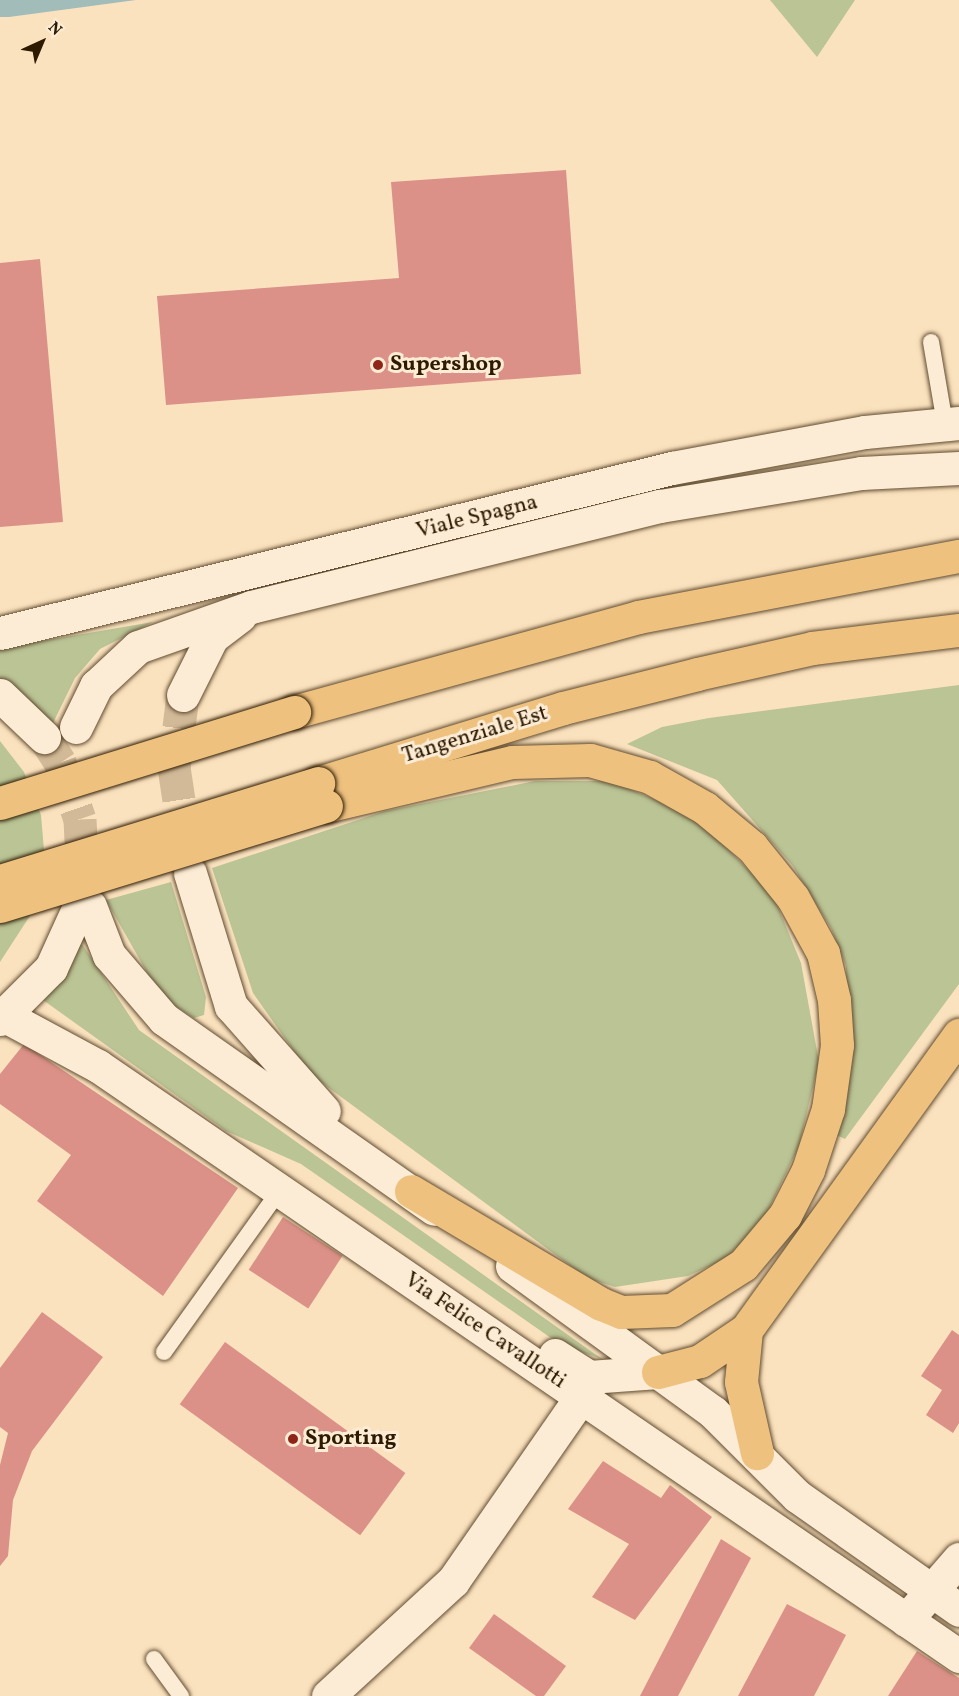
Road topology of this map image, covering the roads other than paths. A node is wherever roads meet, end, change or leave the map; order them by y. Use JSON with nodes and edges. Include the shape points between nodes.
{"nodes":[{"id":1,"x":931,"y":342,"type":"dead end"},
{"id":2,"x":952,"y":424,"type":"edge"},
{"id":3,"x":959,"y":468,"type":"edge"},
{"id":4,"x":959,"y":556,"type":"edge"},
{"id":5,"x":251,"y":607,"type":"junction"},
{"id":6,"x":959,"y":630,"type":"edge"},
{"id":7,"x":0,"y":633,"type":"edge"},
{"id":8,"x":0,"y":695,"type":"edge"},
{"id":9,"x":183,"y":695,"type":"tunnel mouth"},
{"id":10,"x":76,"y":727,"type":"dead end"},
{"id":11,"x":44,"y":737,"type":"tunnel mouth"},
{"id":12,"x":322,"y":795,"type":"junction"},
{"id":13,"x":0,"y":803,"type":"edge"},
{"id":14,"x":190,"y":873,"type":"tunnel mouth"},
{"id":15,"x":0,"y":881,"type":"edge"},
{"id":16,"x":0,"y":906,"type":"edge"},
{"id":17,"x":3,"y":1018,"type":"edge"},
{"id":18,"x":959,"y":1035,"type":"edge"},
{"id":19,"x":280,"y":1190,"type":"junction"},
{"id":20,"x":411,"y":1191,"type":"junction"},
{"id":21,"x":746,"y":1330,"type":"junction"},
{"id":22,"x":164,"y":1352,"type":"dead end"},
{"id":23,"x":658,"y":1372,"type":"junction"},
{"id":24,"x":581,"y":1397,"type":"junction"},
{"id":25,"x":757,"y":1453,"type":"junction"},
{"id":26,"x":959,"y":1559,"type":"edge"},
{"id":27,"x":928,"y":1589,"type":"junction"},
{"id":28,"x":959,"y":1610,"type":"edge"},
{"id":29,"x":906,"y":1620,"type":"junction"},
{"id":30,"x":959,"y":1656,"type":"edge"},
{"id":31,"x":154,"y":1659,"type":"dead end"},
{"id":32,"x":181,"y":1696,"type":"edge"},
{"id":33,"x":328,"y":1696,"type":"edge"}],
"edges":[{"from":1,"to":2,"type":"lane"},
{"from":2,"to":7,"type":"street","name":"Viale Spagna","via":[[864,432],[672,468]]},
{"from":3,"to":5,"type":"street","name":"Viale Spagna","via":[[861,473],[660,506]]},
{"from":4,"to":13,"type":"highway","bridge":true,"via":[[638,617],[294,712]]},
{"from":5,"to":9,"type":"street","via":[[212,637]]},
{"from":5,"to":10,"type":"street","name":"Viale Spagna","via":[[138,647],[96,686]]},
{"from":6,"to":12,"type":"highway","name":"Tangenziale Est","via":[[812,648],[563,708]]},
{"from":8,"to":11,"type":"street"},
{"from":12,"to":15,"type":"highway","name":"Tangenziale Est","bridge":true},
{"from":12,"to":16,"type":"highway","bridge":true},
{"from":12,"to":20,"type":"highway","via":[[512,762],[590,760],[650,777],[705,808],[752,847],[793,898],[823,953],[834,1000],[837,1045],[828,1109],[808,1170],[785,1215],[743,1265],[672,1310],[621,1312],[601,1304]]},
{"from":14,"to":20,"type":"street","via":[[231,1006],[274,1060]]},
{"from":17,"to":19,"type":"street","name":"Via Felice Cavallotti","via":[[98,1066]]},
{"from":17,"to":20,"type":"street","via":[[51,968],[83,909],[109,955],[164,1019]]},
{"from":18,"to":21,"type":"highway"},
{"from":19,"to":22,"type":"lane"},
{"from":19,"to":23,"type":"street","via":[[347,1211],[589,1377]]},
{"from":19,"to":24,"type":"street","name":"Via Felice Cavallotti"},
{"from":20,"to":23,"type":"street"},
{"from":21,"to":23,"type":"highway","via":[[700,1361]]},
{"from":21,"to":25,"type":"highway","via":[[741,1382]]},
{"from":23,"to":25,"type":"street"},
{"from":24,"to":29,"type":"street","name":"Via Felice Cavallotti"},
{"from":24,"to":33,"type":"street","via":[[453,1581]]},
{"from":25,"to":27,"type":"street","via":[[797,1497]]},
{"from":26,"to":27,"type":"street"},
{"from":27,"to":28,"type":"street"},
{"from":27,"to":29,"type":"street"},
{"from":29,"to":30,"type":"street","name":"Via Felice Cavallotti"},
{"from":31,"to":32,"type":"lane"}]}
